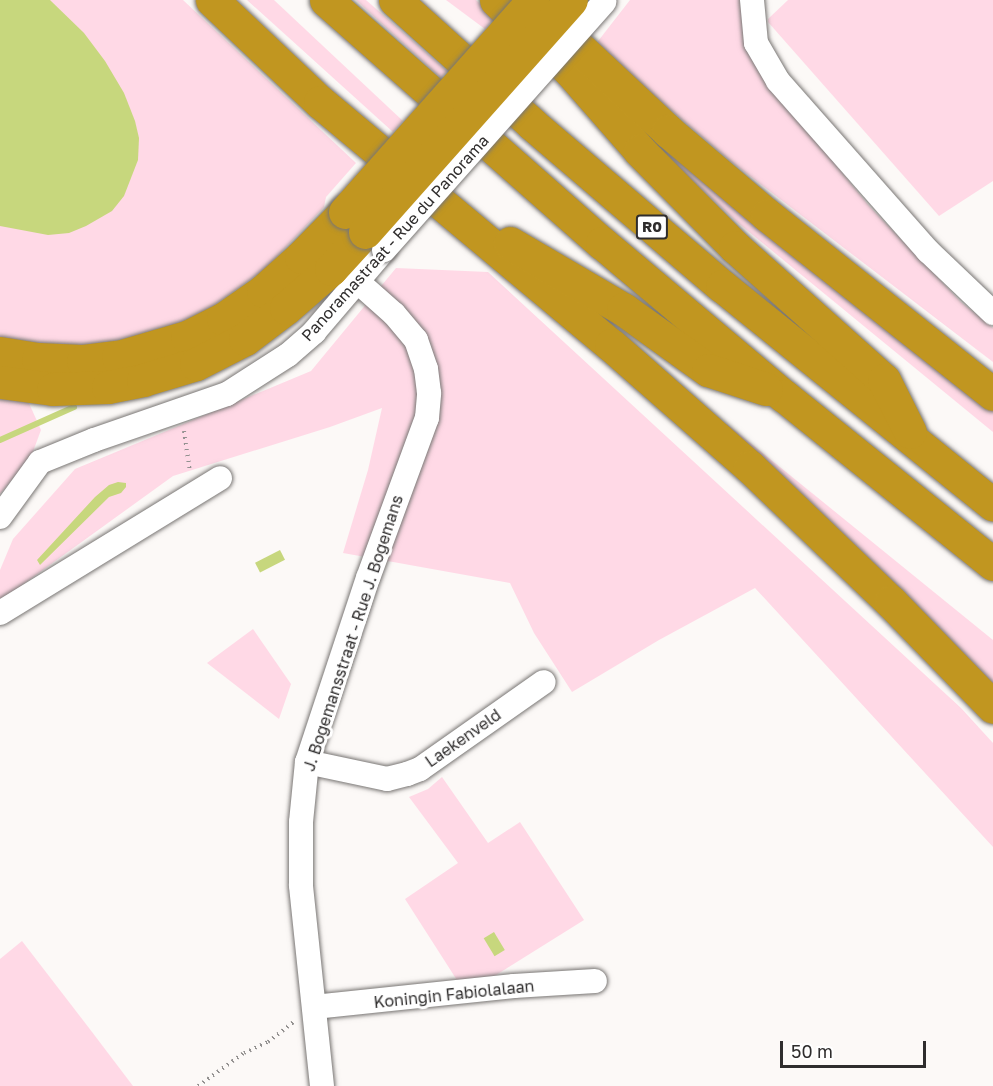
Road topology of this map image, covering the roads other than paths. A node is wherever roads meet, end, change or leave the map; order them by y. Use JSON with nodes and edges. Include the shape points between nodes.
{"nodes":[{"id":1,"x":212,"y":0,"type":"edge"},
{"id":2,"x":326,"y":0,"type":"edge"},
{"id":3,"x":395,"y":0,"type":"edge"},
{"id":4,"x":571,"y":0,"type":"edge"},
{"id":5,"x":752,"y":0,"type":"edge"},
{"id":6,"x":606,"y":1,"type":"edge"},
{"id":7,"x":511,"y":3,"type":"edge"},
{"id":8,"x":452,"y":212,"type":"junction"},
{"id":9,"x":365,"y":231,"type":"junction"},
{"id":10,"x":358,"y":282,"type":"junction"},
{"id":11,"x":993,"y":313,"type":"edge"},
{"id":12,"x":0,"y":353,"type":"edge"},
{"id":13,"x":0,"y":382,"type":"edge"},
{"id":14,"x":993,"y":394,"type":"edge"},
{"id":15,"x":784,"y":396,"type":"junction"},
{"id":16,"x":917,"y":444,"type":"junction"},
{"id":17,"x":220,"y":478,"type":"dead end"},
{"id":18,"x":993,"y":506,"type":"edge"},
{"id":19,"x":0,"y":517,"type":"edge"},
{"id":20,"x":993,"y":564,"type":"edge"},
{"id":21,"x":0,"y":613,"type":"edge"},
{"id":22,"x":544,"y":682,"type":"dead end"},
{"id":23,"x":993,"y":707,"type":"edge"},
{"id":24,"x":306,"y":762,"type":"junction"},
{"id":25,"x":595,"y":981,"type":"dead end"},
{"id":26,"x":314,"y":1007,"type":"junction"},
{"id":27,"x":322,"y":1086,"type":"edge"}],
"edges":[{"from":1,"to":8,"type":"highway","via":[[320,102]]},
{"from":2,"to":15,"type":"highway","number":"R0","via":[[602,243]]},
{"from":3,"to":16,"type":"highway","number":"R0","via":[[685,255]]},
{"from":4,"to":9,"type":"highway","bridge":true},
{"from":5,"to":11,"type":"street","via":[[756,43],[778,81],[928,251]]},
{"from":6,"to":9,"type":"street","name":"Panoramastraat - Rue du Panorama","bridge":true},
{"from":7,"to":9,"type":"highway","bridge":true},
{"from":7,"to":14,"type":"highway","via":[[573,42],[668,131],[767,214]]},
{"from":7,"to":16,"type":"highway","via":[[640,151],[727,238],[884,380]]},
{"from":8,"to":15,"type":"highway","via":[[529,252],[623,309],[708,369]]},
{"from":8,"to":23,"type":"highway","via":[[750,467],[891,602]]},
{"from":9,"to":10,"type":"street","name":"Panoramastraat - Rue du Panorama"},
{"from":9,"to":12,"type":"highway","via":[[301,257],[263,291],[223,319],[187,337],[118,357],[83,361]]},
{"from":9,"to":13,"type":"highway","via":[[286,308],[245,339],[196,364],[108,387],[53,389]]},
{"from":10,"to":19,"type":"street","name":"Panoramastraat - Rue du Panorama","via":[[288,355],[227,394],[40,462]]},
{"from":10,"to":24,"type":"street","name":"J. Bogemansstraat - Rue J. Bogemans","via":[[416,340],[426,369],[428,417]]},
{"from":15,"to":20,"type":"highway","number":"R0"},
{"from":16,"to":18,"type":"highway","number":"R0"},
{"from":17,"to":21,"type":"street"},
{"from":22,"to":24,"type":"street","name":"Laekenveld","via":[[420,769],[407,774],[376,778]]},
{"from":24,"to":26,"type":"street","name":"J. Bogemansstraat - Rue J. Bogemans","via":[[301,885]]},
{"from":25,"to":26,"type":"street","name":"Koningin Fabiolalaan"},
{"from":26,"to":27,"type":"street","name":"J. Bogemansstraat - Rue J. Bogemans"}]}
